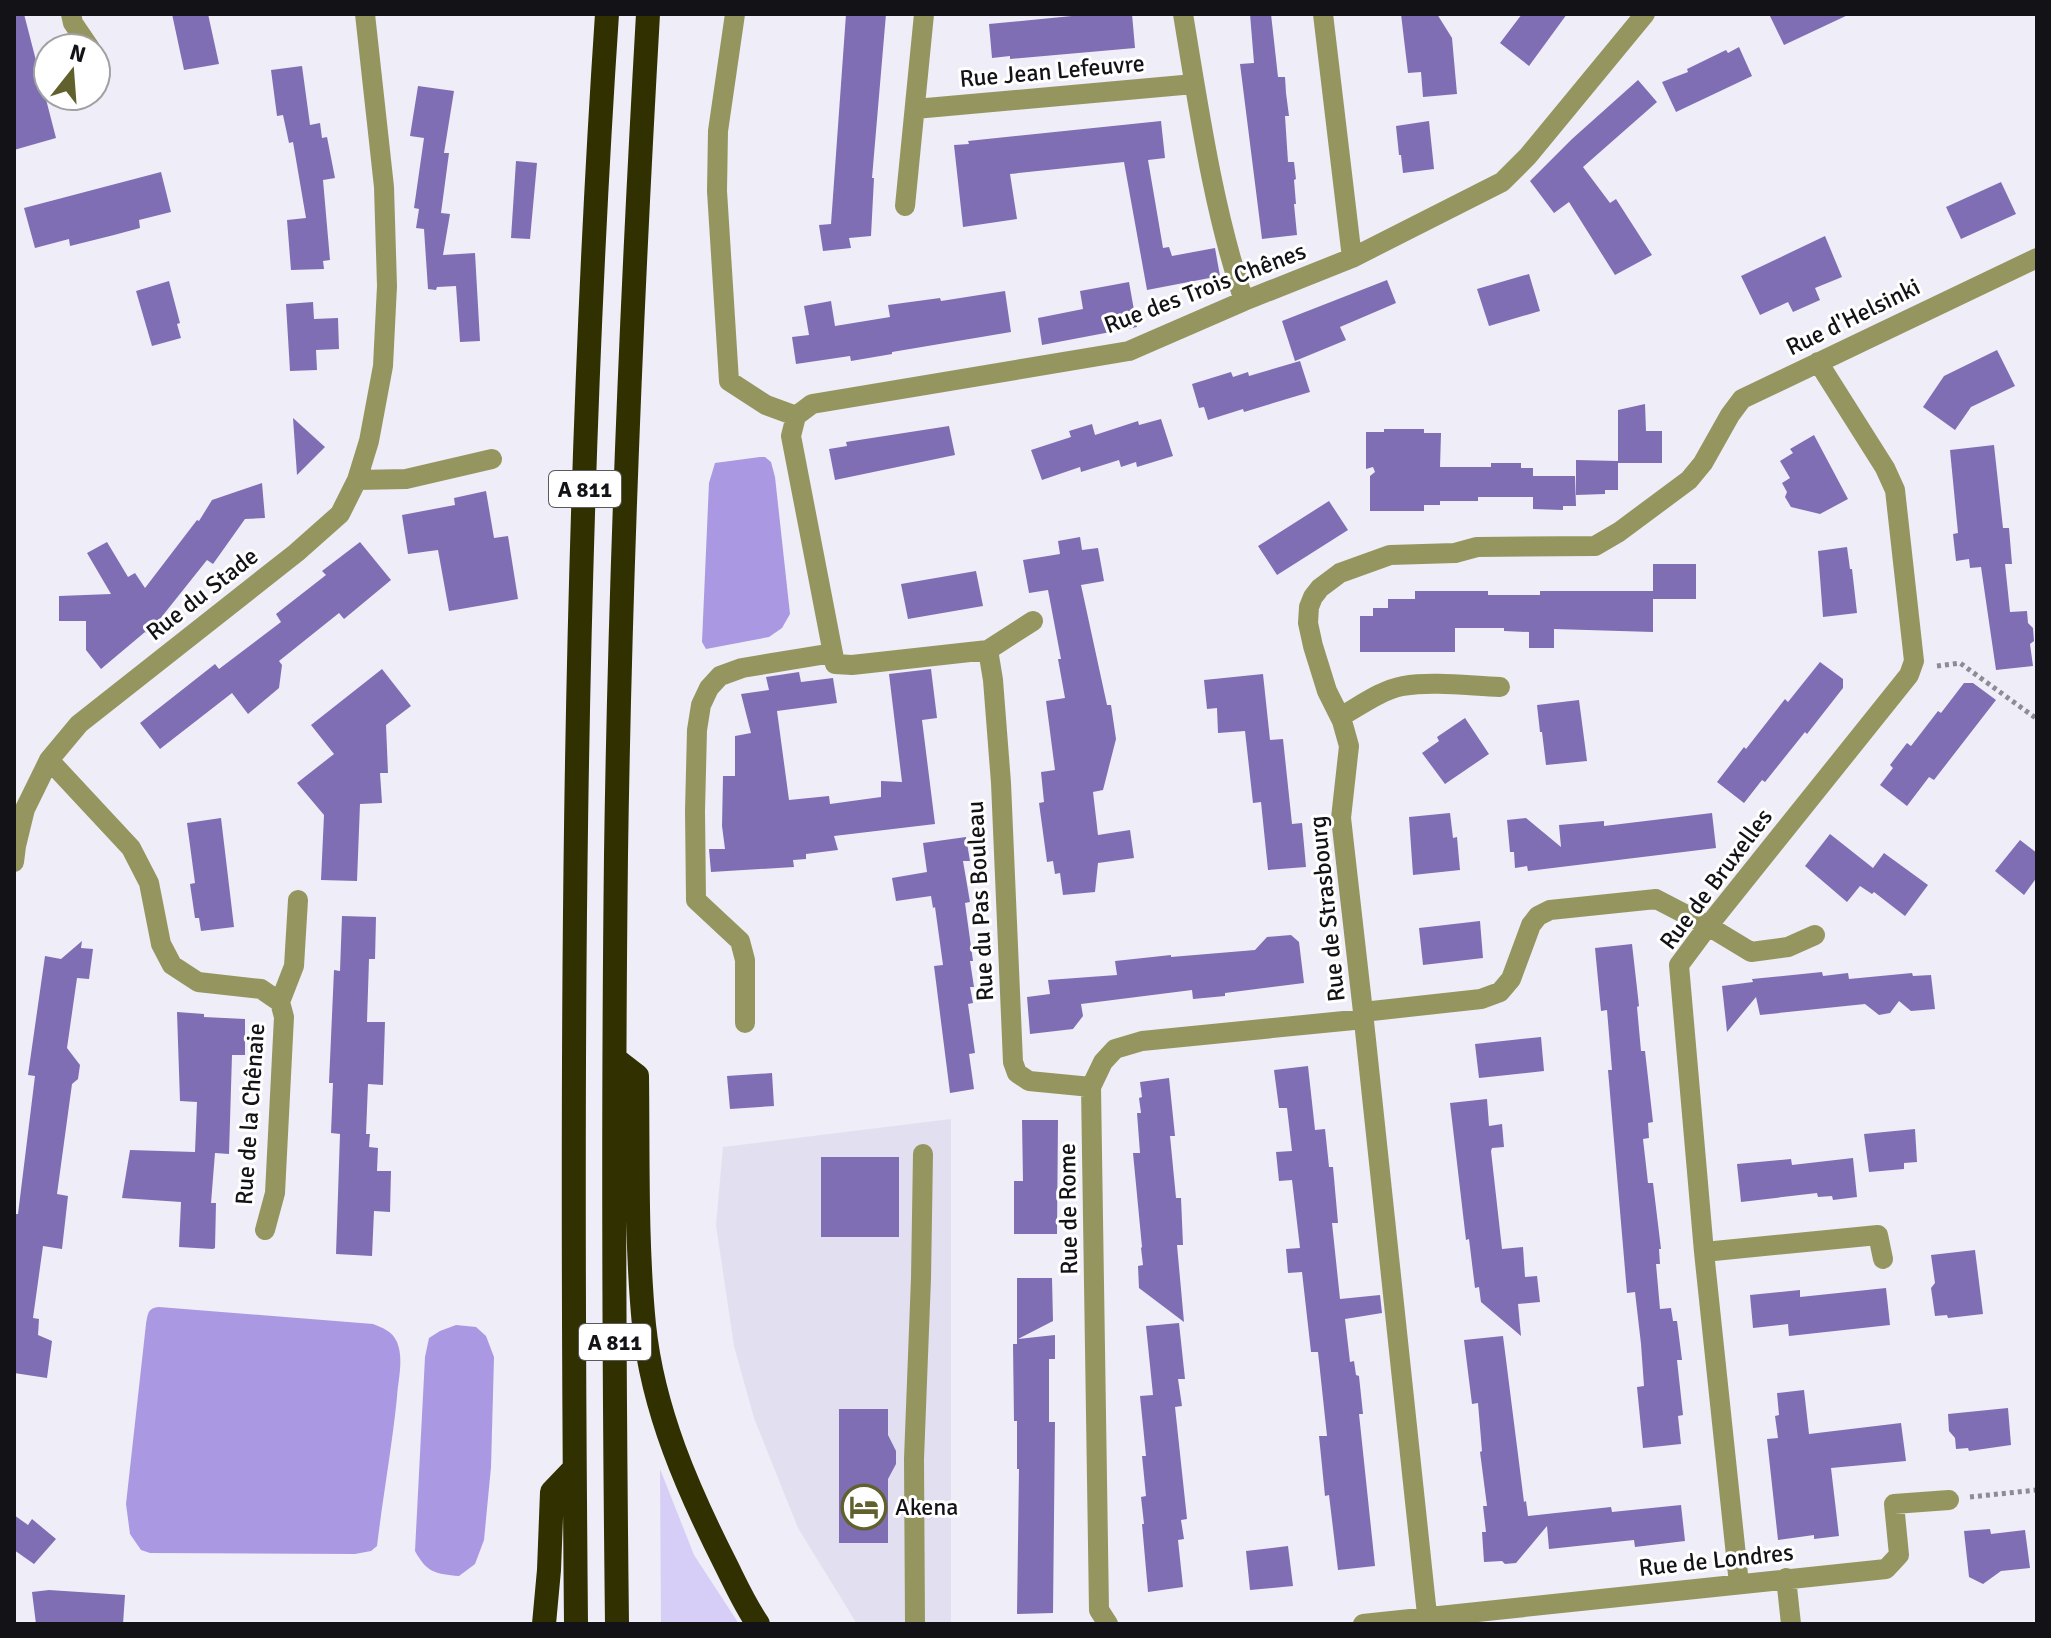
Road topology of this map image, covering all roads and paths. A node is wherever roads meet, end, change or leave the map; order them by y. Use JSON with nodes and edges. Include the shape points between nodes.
{"nodes":[{"id":1,"x":71,"y":14,"type":"edge"},
{"id":2,"x":365,"y":14,"type":"edge"},
{"id":3,"x":607,"y":14,"type":"edge"},
{"id":4,"x":648,"y":14,"type":"edge"},
{"id":5,"x":735,"y":14,"type":"edge"},
{"id":6,"x":924,"y":14,"type":"edge"},
{"id":7,"x":1183,"y":14,"type":"edge"},
{"id":8,"x":1323,"y":14,"type":"edge"},
{"id":9,"x":1643,"y":15,"type":"edge"},
{"id":10,"x":79,"y":32,"type":"edge"},
{"id":11,"x":1194,"y":84,"type":"junction"},
{"id":12,"x":915,"y":109,"type":"junction"},
{"id":13,"x":905,"y":206,"type":"dead end"},
{"id":14,"x":1352,"y":258,"type":"junction"},
{"id":15,"x":2037,"y":258,"type":"edge"},
{"id":16,"x":1244,"y":301,"type":"junction"},
{"id":17,"x":1818,"y":362,"type":"junction"},
{"id":18,"x":796,"y":416,"type":"junction"},
{"id":19,"x":1713,"y":447,"type":"joint"},
{"id":20,"x":492,"y":459,"type":"dead end"},
{"id":21,"x":357,"y":480,"type":"junction"},
{"id":22,"x":1033,"y":621,"type":"dead end"},
{"id":23,"x":988,"y":650,"type":"junction"},
{"id":24,"x":833,"y":653,"type":"junction"},
{"id":25,"x":1912,"y":669,"type":"junction"},
{"id":26,"x":1500,"y":687,"type":"dead end"},
{"id":27,"x":1340,"y":717,"type":"junction"},
{"id":28,"x":2037,"y":719,"type":"edge"},
{"id":29,"x":49,"y":760,"type":"junction"},
{"id":30,"x":14,"y":862,"type":"edge"},
{"id":31,"x":298,"y":900,"type":"dead end"},
{"id":32,"x":1708,"y":926,"type":"junction"},
{"id":33,"x":1815,"y":935,"type":"dead end"},
{"id":34,"x":280,"y":1002,"type":"junction"},
{"id":35,"x":1364,"y":1016,"type":"junction"},
{"id":36,"x":745,"y":1023,"type":"dead end"},
{"id":37,"x":615,"y":1059,"type":"junction"},
{"id":38,"x":1091,"y":1087,"type":"junction"},
{"id":39,"x":923,"y":1154,"type":"dead end"},
{"id":40,"x":265,"y":1230,"type":"dead end"},
{"id":41,"x":1704,"y":1252,"type":"junction"},
{"id":42,"x":1883,"y":1259,"type":"dead end"},
{"id":43,"x":574,"y":1469,"type":"junction"},
{"id":44,"x":2037,"y":1490,"type":"edge"},
{"id":45,"x":1949,"y":1500,"type":"joint"},
{"id":46,"x":1786,"y":1578,"type":"junction"},
{"id":47,"x":1739,"y":1584,"type":"junction"},
{"id":48,"x":1428,"y":1621,"type":"edge"},
{"id":49,"x":544,"y":1624,"type":"edge"},
{"id":50,"x":576,"y":1624,"type":"edge"},
{"id":51,"x":617,"y":1624,"type":"edge"},
{"id":52,"x":758,"y":1624,"type":"edge"},
{"id":53,"x":915,"y":1624,"type":"edge"},
{"id":54,"x":1108,"y":1624,"type":"edge"},
{"id":55,"x":1363,"y":1624,"type":"edge"},
{"id":56,"x":1791,"y":1624,"type":"edge"}],
"edges":[{"from":1,"to":10,"type":"street"},
{"from":2,"to":21,"type":"street","name":"Rue du Stade","via":[[384,187],[387,286],[383,366]]},
{"from":3,"to":43,"type":"highway","number":"A 811","via":[[580,650]]},
{"from":4,"to":37,"type":"highway","number":"A 811","via":[[625,495]]},
{"from":5,"to":18,"type":"street","via":[[718,131],[717,191],[729,381],[766,405]]},
{"from":6,"to":12,"type":"street"},
{"from":7,"to":11,"type":"street"},
{"from":8,"to":14,"type":"street"},
{"from":9,"to":14,"type":"street","name":"Rue des Trois Chênes","via":[[1502,182]]},
{"from":11,"to":12,"type":"street","name":"Rue Jean Lefeuvre"},
{"from":11,"to":16,"type":"street","via":[[1231,264]]},
{"from":12,"to":13,"type":"street"},
{"from":14,"to":16,"type":"street","name":"Rue des Trois Chênes"},
{"from":15,"to":17,"type":"street","name":"Rue d'Helsinki"},
{"from":16,"to":18,"type":"street","name":"Rue des Trois Chênes","via":[[1129,351],[812,404]]},
{"from":17,"to":19,"type":"street","name":"Rue d'Helsinki","via":[[1742,399]]},
{"from":17,"to":25,"type":"street","via":[[1895,490]]},
{"from":18,"to":24,"type":"street","via":[[791,436]]},
{"from":19,"to":27,"type":"street","name":"Rue de Strasbourg","via":[[1689,480],[1595,546],[1477,547],[1390,555],[1340,573],[1313,597],[1308,623]]},
{"from":20,"to":21,"type":"street","via":[[406,479]]},
{"from":21,"to":29,"type":"street","name":"Rue du Stade","via":[[340,514],[79,724]]},
{"from":22,"to":23,"type":"street"},
{"from":23,"to":24,"type":"street","via":[[852,665],[835,664]]},
{"from":23,"to":38,"type":"street","name":"Rue du Pas Bouleau","via":[[1001,783],[1013,1062],[1017,1073],[1029,1081]]},
{"from":24,"to":36,"type":"street","via":[[720,676],[701,705],[696,900],[740,941]]},
{"from":25,"to":28,"type":"path","via":[[1960,663]]},
{"from":25,"to":32,"type":"street","name":"Rue de Bruxelles"},
{"from":26,"to":27,"type":"street","via":[[1401,687]]},
{"from":27,"to":35,"type":"street","name":"Rue de Strasbourg","via":[[1349,746],[1341,818]]},
{"from":29,"to":30,"type":"street","name":"Rue du Stade","via":[[25,809]]},
{"from":29,"to":34,"type":"street","name":"Rue de la Chênaie","via":[[131,848],[149,883],[161,944],[172,965],[198,982],[261,989]]},
{"from":31,"to":34,"type":"street","name":"Rue de la Chênaie","via":[[294,966]]},
{"from":32,"to":33,"type":"street","via":[[1751,952],[1788,947]]},
{"from":32,"to":35,"type":"street","via":[[1656,899],[1550,910],[1531,925],[1511,979],[1500,992]]},
{"from":32,"to":41,"type":"street","name":"Rue de Bruxelles","via":[[1679,965]]},
{"from":34,"to":40,"type":"street","name":"Rue de la Chênaie","via":[[284,1017],[275,1193]]},
{"from":35,"to":38,"type":"street","via":[[1142,1041],[1115,1049]]},
{"from":35,"to":48,"type":"street","name":"Rue de Strasbourg"},
{"from":37,"to":51,"type":"highway","number":"A 811"},
{"from":37,"to":52,"type":"highway","via":[[637,1076],[639,1244],[657,1396],[705,1525]]},
{"from":38,"to":54,"type":"street","name":"Rue de Rome","via":[[1099,1610]]},
{"from":39,"to":53,"type":"street"},
{"from":41,"to":42,"type":"street","via":[[1878,1235]]},
{"from":41,"to":47,"type":"street","name":"Rue de Bruxelles"},
{"from":43,"to":49,"type":"highway","via":[[552,1492]]},
{"from":43,"to":50,"type":"highway","number":"A 811"},
{"from":44,"to":45,"type":"path"},
{"from":45,"to":46,"type":"street","name":"Rue de Londres","via":[[1894,1504],[1899,1555],[1886,1569]]},
{"from":46,"to":47,"type":"street","name":"Rue de Londres"},
{"from":46,"to":56,"type":"street"},
{"from":47,"to":48,"type":"street","name":"Rue de Londres"},
{"from":48,"to":55,"type":"street"}]}
